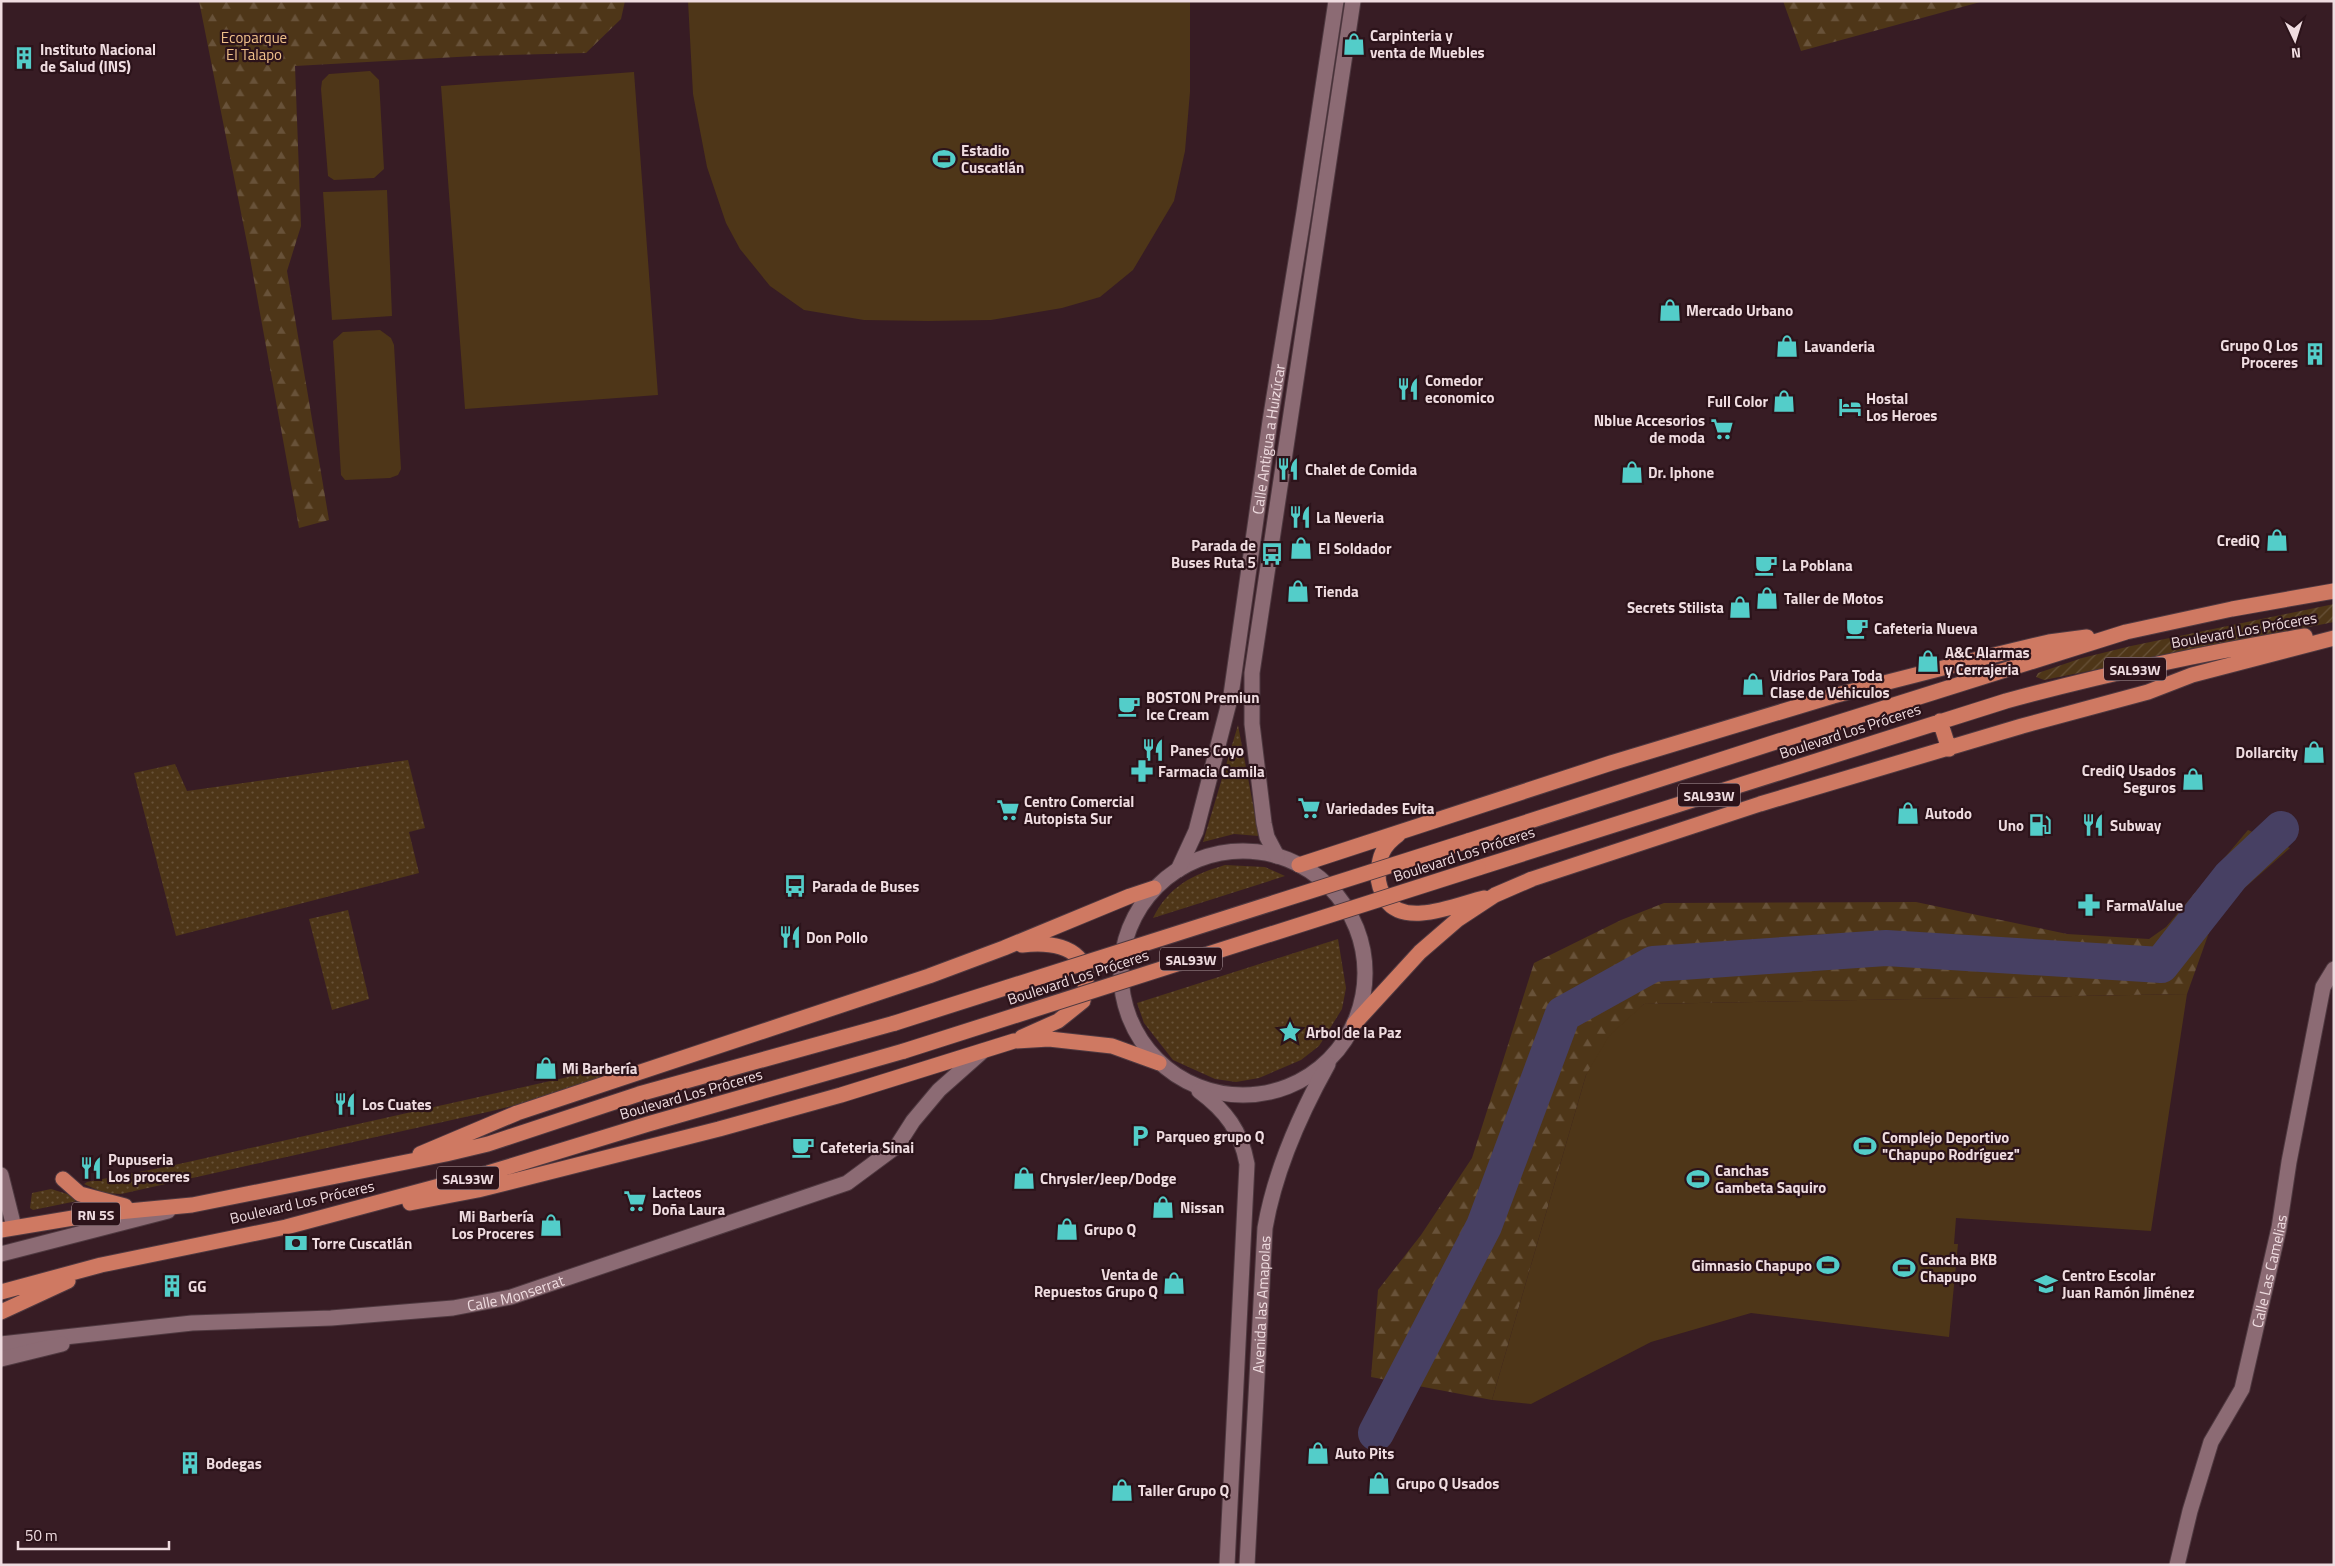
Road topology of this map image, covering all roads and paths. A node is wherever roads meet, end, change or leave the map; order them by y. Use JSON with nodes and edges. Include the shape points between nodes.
{"nodes":[{"id":1,"x":1336,"y":1,"type":"edge"},
{"id":2,"x":1353,"y":1,"type":"edge"},
{"id":3,"x":2334,"y":591,"type":"edge"},
{"id":4,"x":2126,"y":632,"type":"junction"},
{"id":5,"x":2334,"y":632,"type":"edge"},
{"id":6,"x":2334,"y":638,"type":"edge"},
{"id":7,"x":1940,"y":721,"type":"junction"},
{"id":8,"x":1949,"y":749,"type":"junction"},
{"id":9,"x":1408,"y":828,"type":"junction"},
{"id":10,"x":1277,"y":856,"type":"junction"},
{"id":11,"x":1300,"y":865,"type":"junction"},
{"id":12,"x":1178,"y":870,"type":"junction"},
{"id":13,"x":1154,"y":888,"type":"junction"},
{"id":14,"x":1495,"y":895,"type":"junction"},
{"id":15,"x":1004,"y":948,"type":"junction"},
{"id":16,"x":2334,"y":969,"type":"edge"},
{"id":17,"x":1354,"y":1024,"type":"junction"},
{"id":18,"x":1014,"y":1041,"type":"junction"},
{"id":19,"x":985,"y":1049,"type":"junction"},
{"id":20,"x":1331,"y":1058,"type":"junction"},
{"id":21,"x":1159,"y":1063,"type":"junction"},
{"id":22,"x":1190,"y":1084,"type":"junction"},
{"id":23,"x":397,"y":1164,"type":"junction"},
{"id":24,"x":1,"y":1175,"type":"edge"},
{"id":25,"x":63,"y":1179,"type":"dead end"},
{"id":26,"x":192,"y":1206,"type":"junction"},
{"id":27,"x":286,"y":1227,"type":"junction"},
{"id":28,"x":7,"y":1229,"type":"edge"},
{"id":29,"x":1,"y":1254,"type":"edge"},
{"id":30,"x":101,"y":1265,"type":"junction"},
{"id":31,"x":1,"y":1292,"type":"edge"},
{"id":32,"x":1,"y":1312,"type":"edge"},
{"id":33,"x":105,"y":1334,"type":"junction"},
{"id":34,"x":1,"y":1344,"type":"edge"},
{"id":35,"x":1,"y":1359,"type":"edge"},
{"id":36,"x":1227,"y":1565,"type":"edge"},
{"id":37,"x":1247,"y":1565,"type":"edge"},
{"id":38,"x":2177,"y":1565,"type":"edge"}],
"edges":[{"from":1,"to":12,"type":"main road","name":"Calle Antigua a Huizúcar","via":[[1272,403],[1231,695],[1196,831]]},
{"from":2,"to":10,"type":"main road","name":"Calle Antigua a Huizúcar","via":[[1252,673],[1252,724],[1264,824]]},
{"from":3,"to":4,"type":"highway","name":"Boulevard Los Próceres","number":"SAL93W"},
{"from":4,"to":9,"type":"highway","via":[[2049,642],[1833,696]]},
{"from":4,"to":23,"type":"highway","name":"Boulevard Los Próceres","number":"SAL93W","bridge":true,"via":[[895,1023],[639,1094],[488,1144]]},
{"from":5,"to":7,"type":"highway","name":"Boulevard Los Próceres","number":"SAL93W","via":[[2080,681]]},
{"from":6,"to":8,"type":"highway","via":[[2192,675],[2148,692]]},
{"from":7,"to":8,"type":"highway"},
{"from":7,"to":27,"type":"highway","name":"Boulevard Los Próceres","number":"SAL93W","bridge":true,"via":[[904,1051],[522,1163]]},
{"from":8,"to":14,"type":"highway","via":[[1760,804],[1566,866]]},
{"from":9,"to":11,"type":"highway"},
{"from":9,"to":14,"type":"highway","via":[[1384,847],[1379,861],[1381,892],[1389,904],[1400,912],[1414,914]]},
{"from":10,"to":11,"type":"main road"},
{"from":10,"to":12,"type":"main road","via":[[1257,852],[1222,853],[1196,860]]},
{"from":11,"to":17,"type":"main road","via":[[1336,894],[1359,934],[1365,979],[1362,1002]]},
{"from":12,"to":13,"type":"main road"},
{"from":13,"to":15,"type":"highway"},
{"from":13,"to":21,"type":"main road","via":[[1137,910],[1126,936],[1120,963],[1121,991],[1128,1017],[1141,1042]]},
{"from":14,"to":17,"type":"highway","via":[[1457,920],[1420,952]]},
{"from":15,"to":18,"type":"highway","via":[[1052,944],[1078,958],[1086,973],[1082,1001],[1072,1012]]},
{"from":15,"to":23,"type":"highway","via":[[517,1113]]},
{"from":16,"to":38,"type":"main road","name":"Calle Las Camelias","via":[[2323,987],[2289,1162],[2280,1228],[2242,1389],[2211,1442]]},
{"from":17,"to":20,"type":"main road"},
{"from":18,"to":19,"type":"highway"},
{"from":18,"to":21,"type":"highway","via":[[1049,1039],[1112,1046]]},
{"from":19,"to":27,"type":"highway","via":[[841,1095],[580,1166],[478,1190]]},
{"from":19,"to":33,"type":"main road","name":"Calle Monserrat","via":[[939,1090],[913,1120],[897,1146],[848,1183],[511,1297],[453,1308],[331,1318],[192,1323]]},
{"from":20,"to":22,"type":"main road","via":[[1305,1079],[1265,1093],[1222,1094]]},
{"from":20,"to":37,"type":"main road","name":"Avenida las Amapolas","via":[[1292,1136],[1269,1205],[1265,1228]]},
{"from":21,"to":22,"type":"main road"},
{"from":22,"to":36,"type":"main road","name":"Avenida las Amapolas","via":[[1231,1120],[1247,1164]]},
{"from":23,"to":26,"type":"highway","name":"Boulevard Los Próceres","number":"SAL93W"},
{"from":24,"to":28,"type":"main road"},
{"from":25,"to":26,"type":"highway","via":[[80,1194],[117,1205],[139,1208]]},
{"from":26,"to":28,"type":"highway","name":"Boulevard Los Próceres","number":"RN 5S","via":[[97,1214]]},
{"from":26,"to":29,"type":"main road"},
{"from":27,"to":30,"type":"highway","name":"Boulevard Los Próceres","number":"SAL93W"},
{"from":30,"to":31,"type":"highway","name":"Boulevard Los Próceres","number":"SAL93W"},
{"from":30,"to":32,"type":"highway"},
{"from":33,"to":34,"type":"main road","name":"Calle Monserrat"},
{"from":33,"to":35,"type":"main road","name":"Calle Monserrat"}]}
